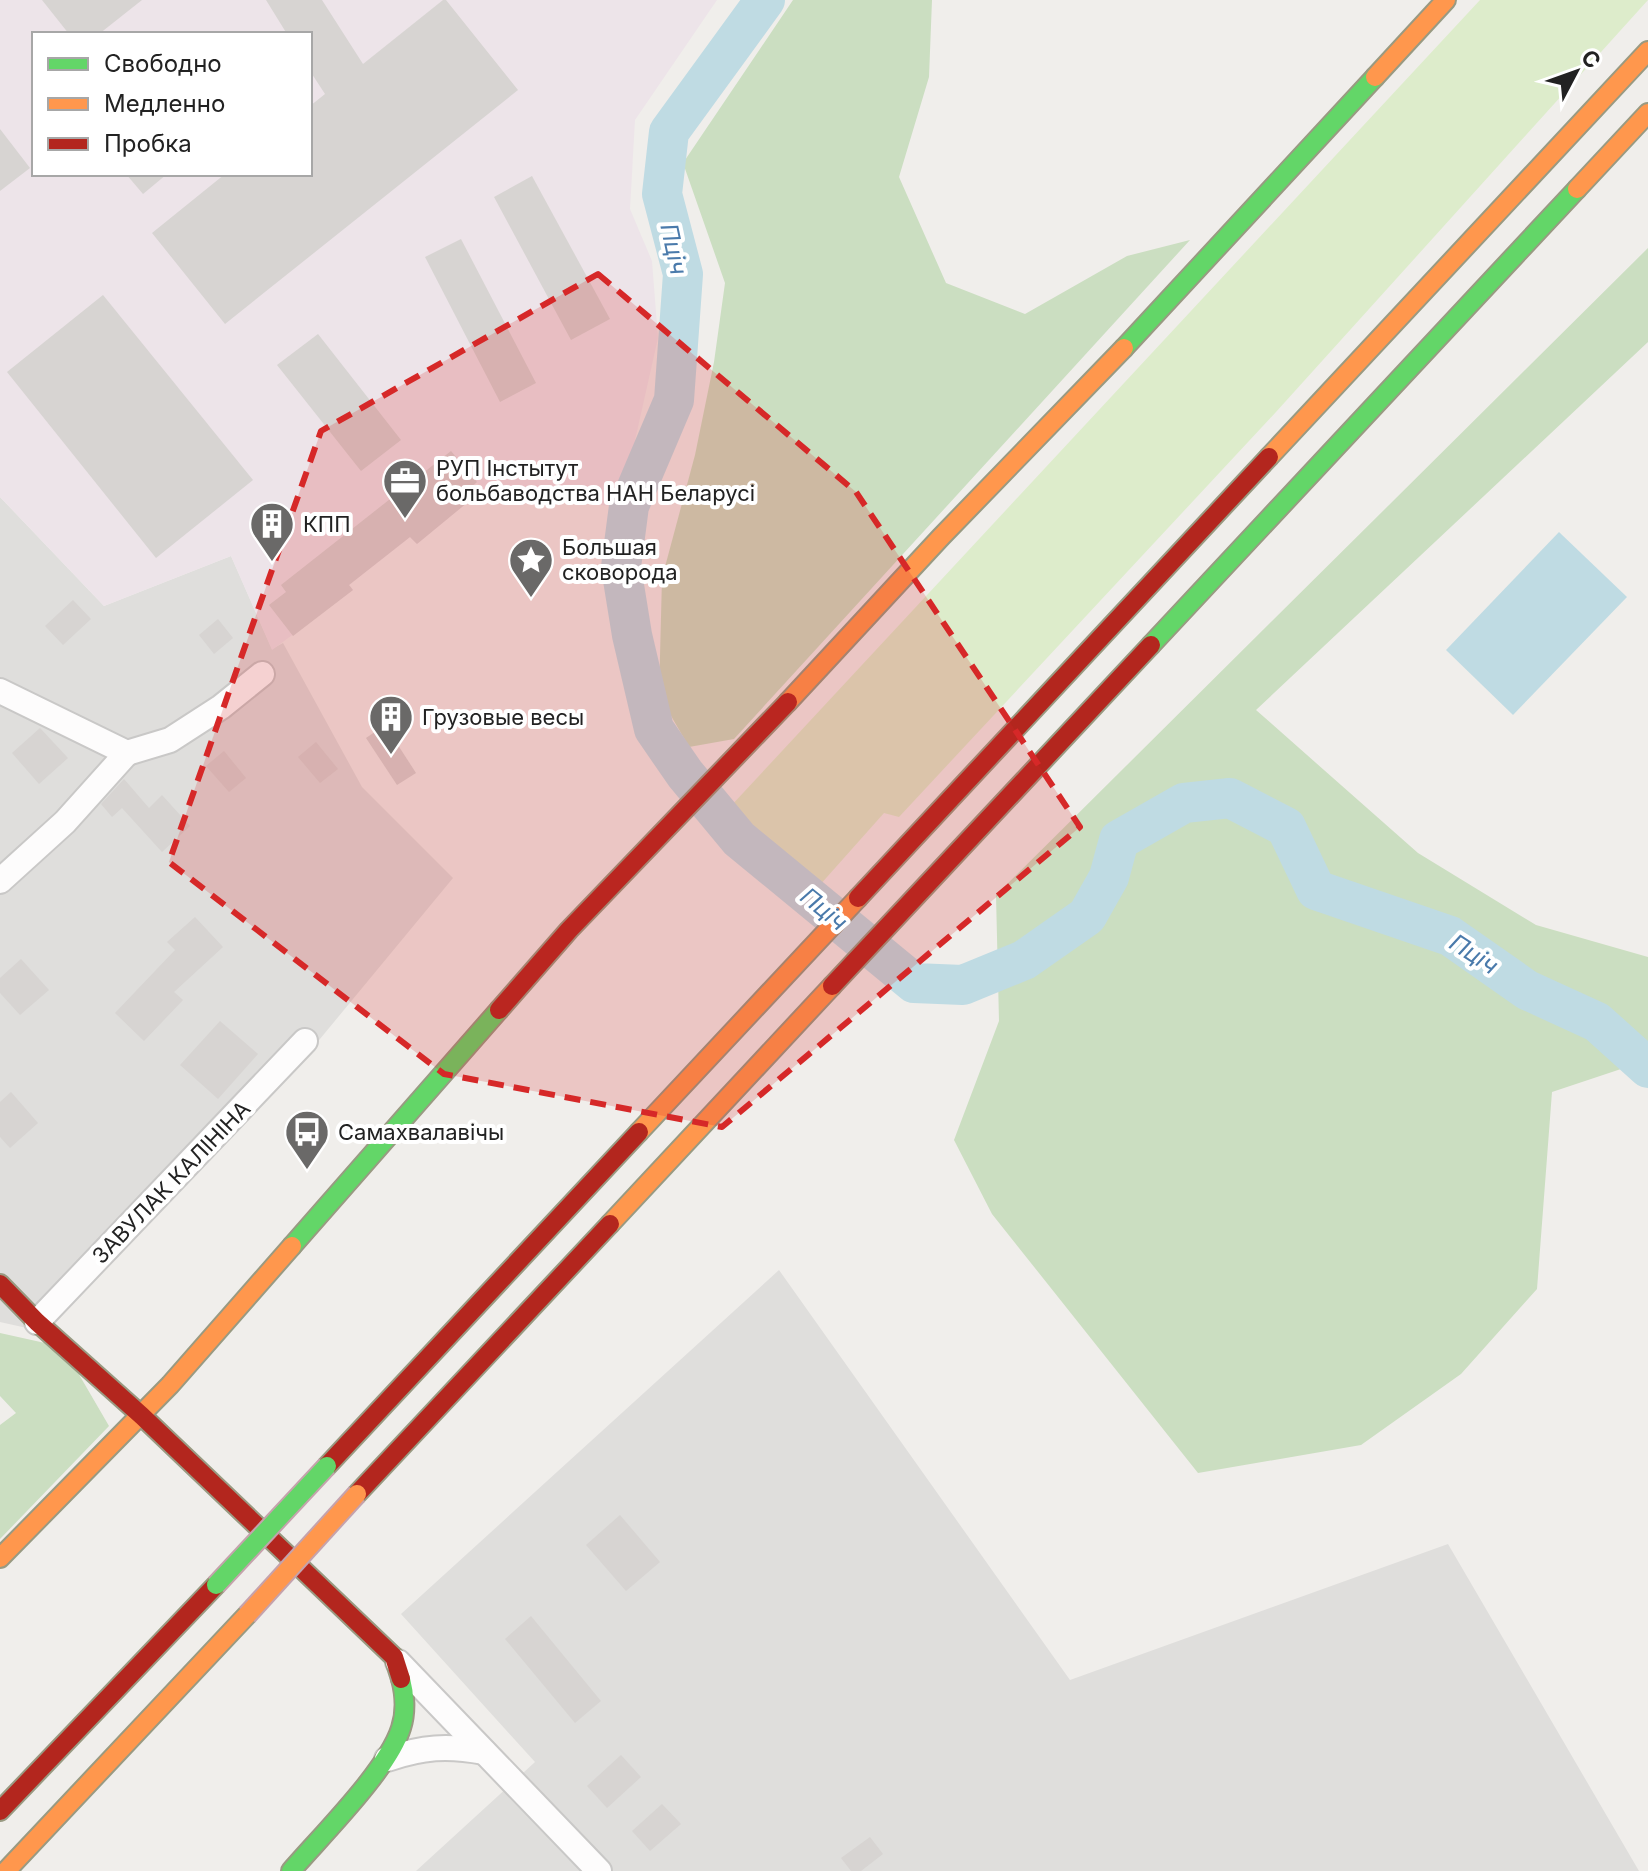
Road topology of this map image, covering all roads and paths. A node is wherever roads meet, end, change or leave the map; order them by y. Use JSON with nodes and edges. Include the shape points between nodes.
{"nodes":[{"id":1,"x":1446,"y":0,"type":"edge"},
{"id":2,"x":1648,"y":51,"type":"edge"},
{"id":3,"x":1648,"y":113,"type":"edge"},
{"id":4,"x":262,"y":674,"type":"dead end"},
{"id":5,"x":0,"y":691,"type":"edge"},
{"id":6,"x":127,"y":753,"type":"junction"},
{"id":7,"x":0,"y":881,"type":"edge"},
{"id":8,"x":305,"y":1041,"type":"dead end"},
{"id":9,"x":0,"y":1284,"type":"edge"},
{"id":10,"x":0,"y":1314,"type":"edge"},
{"id":11,"x":37,"y":1322,"type":"junction"},
{"id":12,"x":142,"y":1416,"type":"junction"},
{"id":13,"x":0,"y":1558,"type":"edge"},
{"id":14,"x":394,"y":1657,"type":"junction"},
{"id":15,"x":484,"y":1752,"type":"junction"},
{"id":16,"x":387,"y":1759,"type":"junction"},
{"id":17,"x":0,"y":1811,"type":"edge"},
{"id":18,"x":6,"y":1871,"type":"edge"},
{"id":19,"x":291,"y":1871,"type":"edge"},
{"id":20,"x":599,"y":1871,"type":"edge"}],
"edges":[{"from":1,"to":12,"type":"main road","via":[[1165,306],[569,930]]},
{"from":2,"to":17,"type":"main road","bridge":true},
{"from":3,"to":18,"type":"main road","bridge":true},
{"from":4,"to":6,"type":"street","via":[[170,740]]},
{"from":5,"to":6,"type":"street"},
{"from":6,"to":7,"type":"street","via":[[65,822]]},
{"from":8,"to":11,"type":"street","name":"ЗАВУЛАК КАЛІНІНА"},
{"from":9,"to":11,"type":"main road"},
{"from":10,"to":11,"type":"main road"},
{"from":11,"to":12,"type":"main road"},
{"from":12,"to":13,"type":"main road"},
{"from":12,"to":14,"type":"main road"},
{"from":14,"to":15,"type":"street"},
{"from":14,"to":16,"type":"main road","via":[[405,1694],[402,1727]]},
{"from":15,"to":16,"type":"street","via":[[420,1748]]},
{"from":15,"to":20,"type":"street"},
{"from":16,"to":19,"type":"main road"}]}
